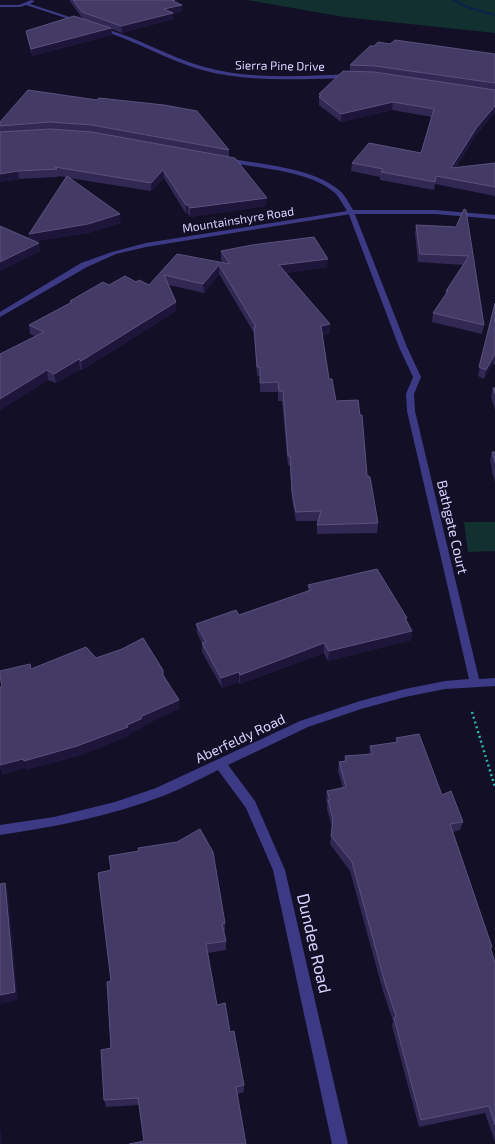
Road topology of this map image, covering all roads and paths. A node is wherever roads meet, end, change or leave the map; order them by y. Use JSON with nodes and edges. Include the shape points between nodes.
{"nodes":[{"id":1,"x":35,"y":0,"type":"edge"},
{"id":2,"x":27,"y":4,"type":"junction"},
{"id":3,"x":0,"y":6,"type":"edge"},
{"id":4,"x":84,"y":23,"type":"edge"},
{"id":5,"x":91,"y":25,"type":"edge"},
{"id":6,"x":356,"y":75,"type":"edge"},
{"id":7,"x":217,"y":158,"type":"edge"},
{"id":8,"x":351,"y":212,"type":"junction"},
{"id":9,"x":495,"y":217,"type":"edge"},
{"id":10,"x":0,"y":315,"type":"edge"},
{"id":11,"x":495,"y":682,"type":"edge"},
{"id":12,"x":475,"y":683,"type":"junction"},
{"id":13,"x":472,"y":712,"type":"dead end"},
{"id":14,"x":220,"y":764,"type":"junction"},
{"id":15,"x":495,"y":787,"type":"edge"},
{"id":16,"x":0,"y":830,"type":"edge"},
{"id":17,"x":340,"y":1144,"type":"edge"}],
"edges":[{"from":1,"to":2,"type":"street"},
{"from":2,"to":3,"type":"street"},
{"from":2,"to":4,"type":"street"},
{"from":5,"to":6,"type":"street","name":"Sierra Pine Drive","via":[[137,41],[184,62],[224,73],[265,77]]},
{"from":7,"to":8,"type":"street","via":[[314,178],[334,189]]},
{"from":8,"to":9,"type":"street","name":"Mountainshyre Road","via":[[435,212]]},
{"from":8,"to":10,"type":"street","name":"Mountainshyre Road","via":[[178,239],[114,253],[84,265]]},
{"from":8,"to":12,"type":"street","name":"Bathgate Court","via":[[417,377],[410,394],[411,411]]},
{"from":11,"to":12,"type":"street","name":"Aberfeldy Road"},
{"from":12,"to":14,"type":"street","name":"Aberfeldy Road","via":[[445,685],[360,704],[304,724]]},
{"from":13,"to":15,"type":"path"},
{"from":14,"to":16,"type":"street","name":"Aberfeldy Road","via":[[160,792],[115,807],[54,822]]},
{"from":14,"to":17,"type":"street","name":"Dundee Road","via":[[250,805],[279,870]]}]}
